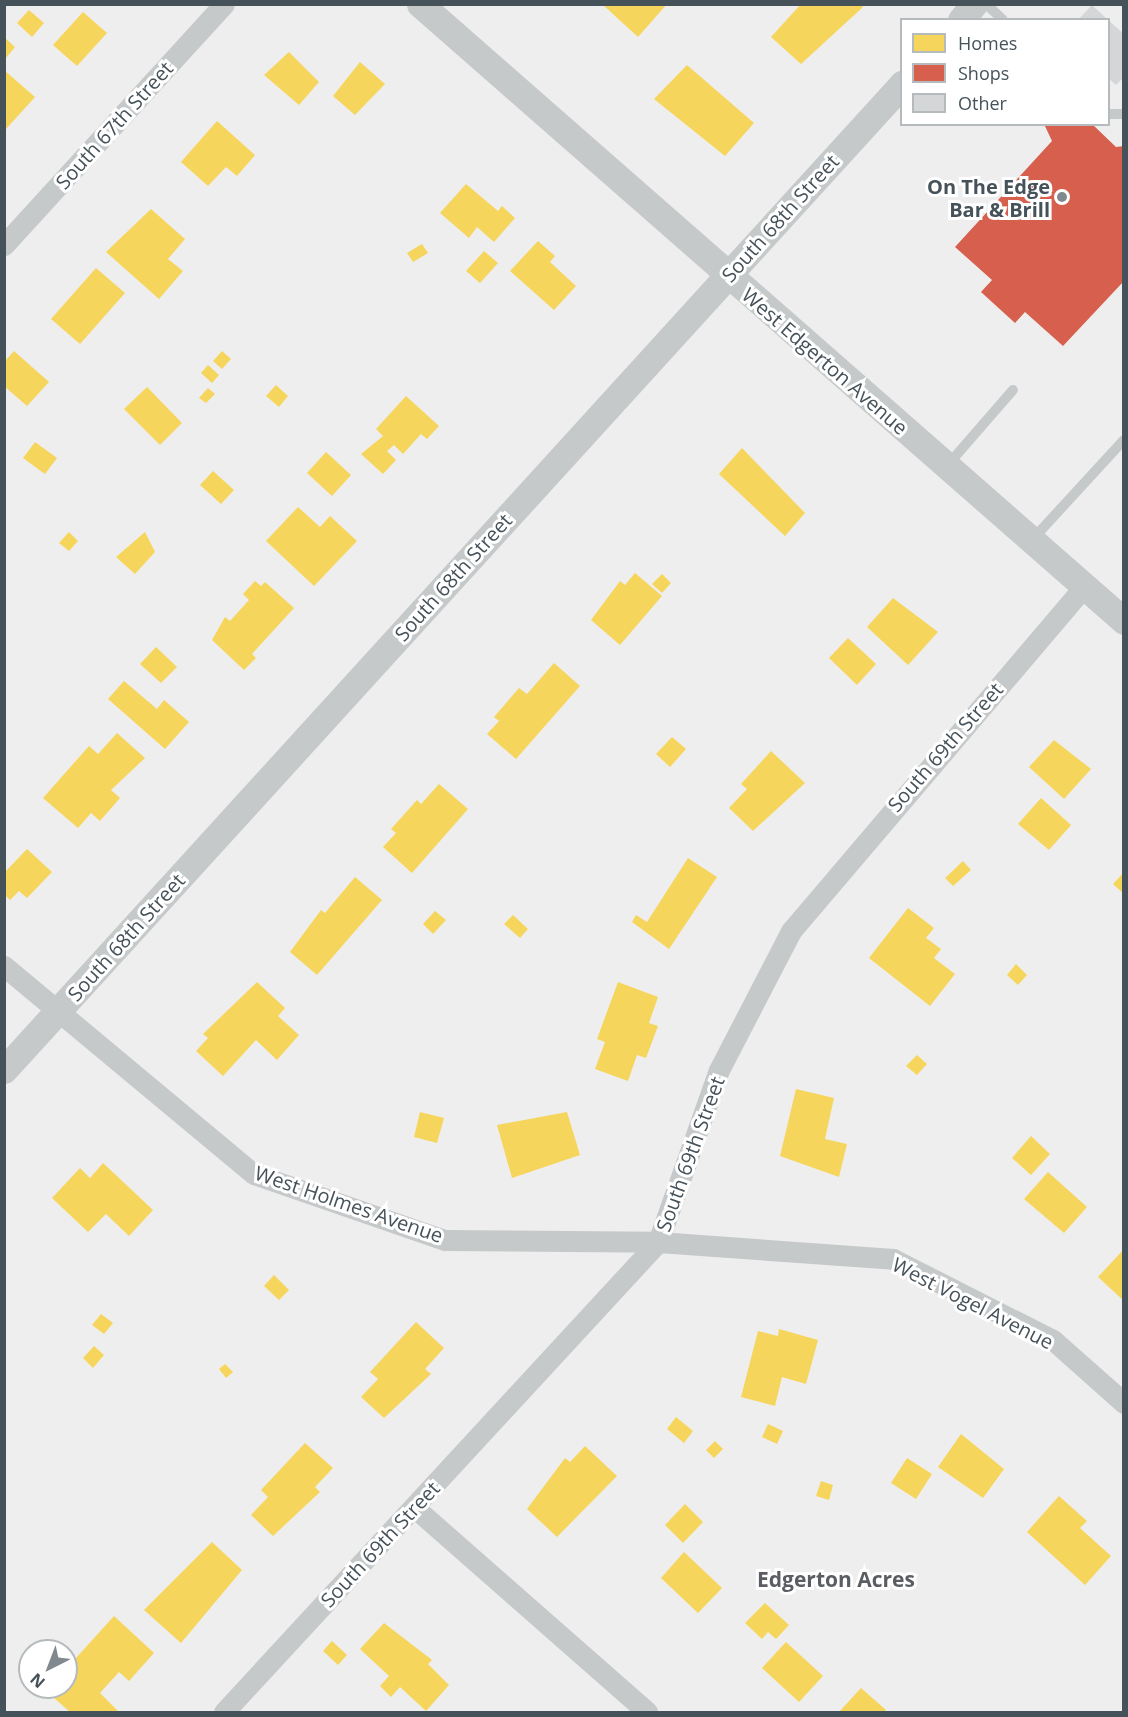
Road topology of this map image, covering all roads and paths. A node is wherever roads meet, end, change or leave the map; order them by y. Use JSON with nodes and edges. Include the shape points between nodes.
{"nodes":[{"id":1,"x":224,"y":4,"type":"edge"},
{"id":2,"x":420,"y":4,"type":"edge"},
{"id":3,"x":974,"y":4,"type":"edge"},
{"id":4,"x":986,"y":4,"type":"edge"},
{"id":5,"x":963,"y":18,"type":"edge"},
{"id":6,"x":1001,"y":18,"type":"edge"},
{"id":7,"x":900,"y":86,"type":"edge"},
{"id":8,"x":4,"y":245,"type":"edge"},
{"id":9,"x":726,"y":276,"type":"junction"},
{"id":10,"x":1013,"y":390,"type":"dead end"},
{"id":11,"x":1124,"y":440,"type":"edge"},
{"id":12,"x":946,"y":467,"type":"junction"},
{"id":13,"x":1031,"y":541,"type":"junction"},
{"id":14,"x":1084,"y":587,"type":"junction"},
{"id":15,"x":1124,"y":621,"type":"edge"},
{"id":16,"x":4,"y":966,"type":"edge"},
{"id":17,"x":57,"y":1013,"type":"junction"},
{"id":18,"x":4,"y":1070,"type":"edge"},
{"id":19,"x":658,"y":1242,"type":"junction"},
{"id":20,"x":1124,"y":1403,"type":"edge"},
{"id":21,"x":415,"y":1508,"type":"junction"},
{"id":22,"x":224,"y":1713,"type":"edge"},
{"id":23,"x":647,"y":1713,"type":"edge"}],
"edges":[{"from":1,"to":8,"type":"street","name":"South 67th Street"},
{"from":2,"to":9,"type":"street","name":"West Edgerton Avenue"},
{"from":3,"to":5,"type":"street"},
{"from":4,"to":6,"type":"lane"},
{"from":7,"to":9,"type":"street","name":"South 68th Street"},
{"from":9,"to":12,"type":"street","name":"West Edgerton Avenue"},
{"from":9,"to":17,"type":"street","name":"South 68th Street"},
{"from":10,"to":12,"type":"lane"},
{"from":11,"to":13,"type":"lane"},
{"from":12,"to":13,"type":"street","name":"West Edgerton Avenue"},
{"from":13,"to":14,"type":"street","name":"West Edgerton Avenue"},
{"from":14,"to":15,"type":"street","name":"West Edgerton Avenue"},
{"from":14,"to":19,"type":"street","name":"South 69th Street","via":[[791,931],[719,1070]]},
{"from":16,"to":17,"type":"street","name":"West Holmes Avenue"},
{"from":17,"to":18,"type":"street","name":"South 68th Street"},
{"from":17,"to":19,"type":"street","name":"West Holmes Avenue","via":[[254,1174],[445,1240]]},
{"from":19,"to":20,"type":"street","name":"West Vogel Avenue","via":[[893,1259],[1053,1340]]},
{"from":19,"to":21,"type":"street","name":"South 69th Street"},
{"from":21,"to":22,"type":"street","name":"South 69th Street"},
{"from":21,"to":23,"type":"street"}]}
